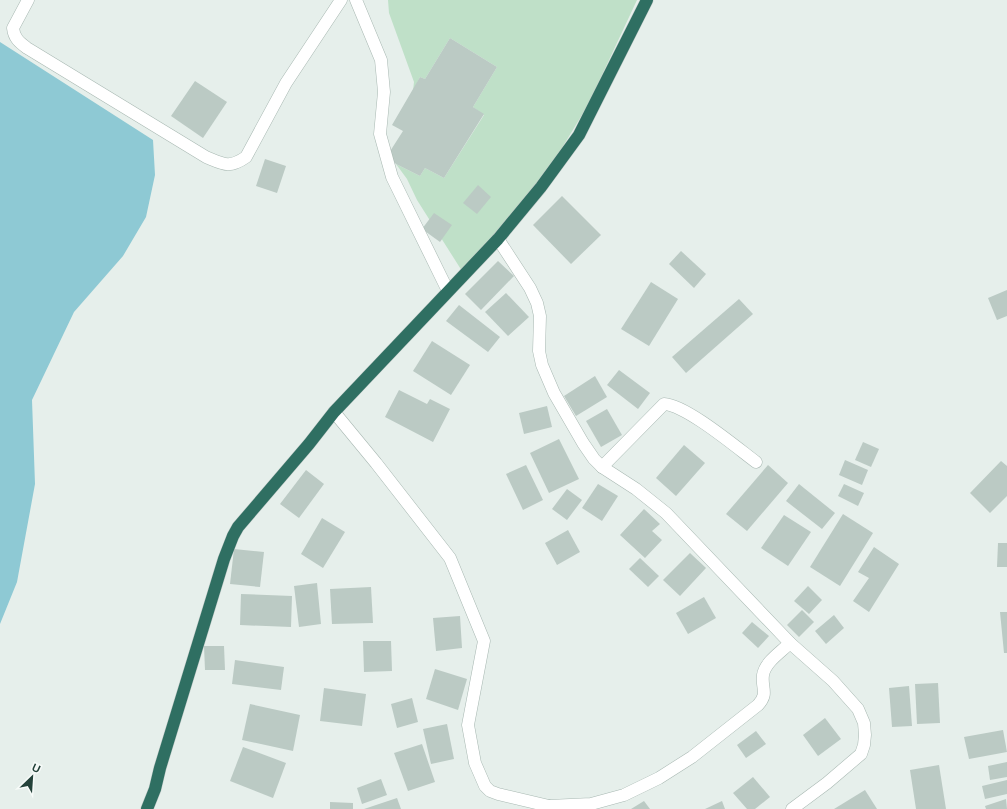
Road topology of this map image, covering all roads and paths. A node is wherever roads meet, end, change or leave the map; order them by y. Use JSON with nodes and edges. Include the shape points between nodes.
{"nodes":[{"id":1,"x":28,"y":0,"type":"edge"},
{"id":2,"x":341,"y":0,"type":"edge"},
{"id":3,"x":356,"y":0,"type":"edge"},
{"id":4,"x":648,"y":0,"type":"edge"},
{"id":5,"x":498,"y":239,"type":"junction"},
{"id":6,"x":448,"y":291,"type":"junction"},
{"id":7,"x":334,"y":412,"type":"junction"},
{"id":8,"x":756,"y":462,"type":"dead end"},
{"id":9,"x":602,"y":467,"type":"junction"},
{"id":10,"x":790,"y":643,"type":"junction"},
{"id":11,"x":155,"y":789,"type":"junction"},
{"id":12,"x":548,"y":807,"type":"edge"},
{"id":13,"x":144,"y":809,"type":"edge"},
{"id":14,"x":147,"y":809,"type":"edge"},
{"id":15,"x":792,"y":809,"type":"edge"}],
"edges":[{"from":1,"to":2,"type":"street","via":[[13,28],[18,42],[225,165],[246,157],[286,84]]},
{"from":3,"to":6,"type":"street","via":[[381,60],[384,92],[380,134],[392,177]]},
{"from":4,"to":5,"type":"highway","via":[[579,135]]},
{"from":5,"to":6,"type":"highway"},
{"from":5,"to":9,"type":"street","via":[[537,303],[540,316],[539,351],[554,393],[583,443]]},
{"from":6,"to":7,"type":"highway"},
{"from":7,"to":11,"type":"highway","via":[[234,536],[222,566]]},
{"from":7,"to":12,"type":"street","via":[[450,558],[484,641],[468,726],[475,763],[485,786],[498,794]]},
{"from":8,"to":9,"type":"street","via":[[708,426],[672,404],[664,404]]},
{"from":9,"to":10,"type":"street","via":[[636,489],[666,514]]},
{"from":10,"to":12,"type":"street","via":[[767,666],[763,675],[765,694],[762,701],[692,758],[624,795],[591,804]]},
{"from":10,"to":15,"type":"street","via":[[858,709],[864,723],[865,735],[861,754]]},
{"from":11,"to":13,"type":"street"},
{"from":11,"to":14,"type":"highway"}]}
